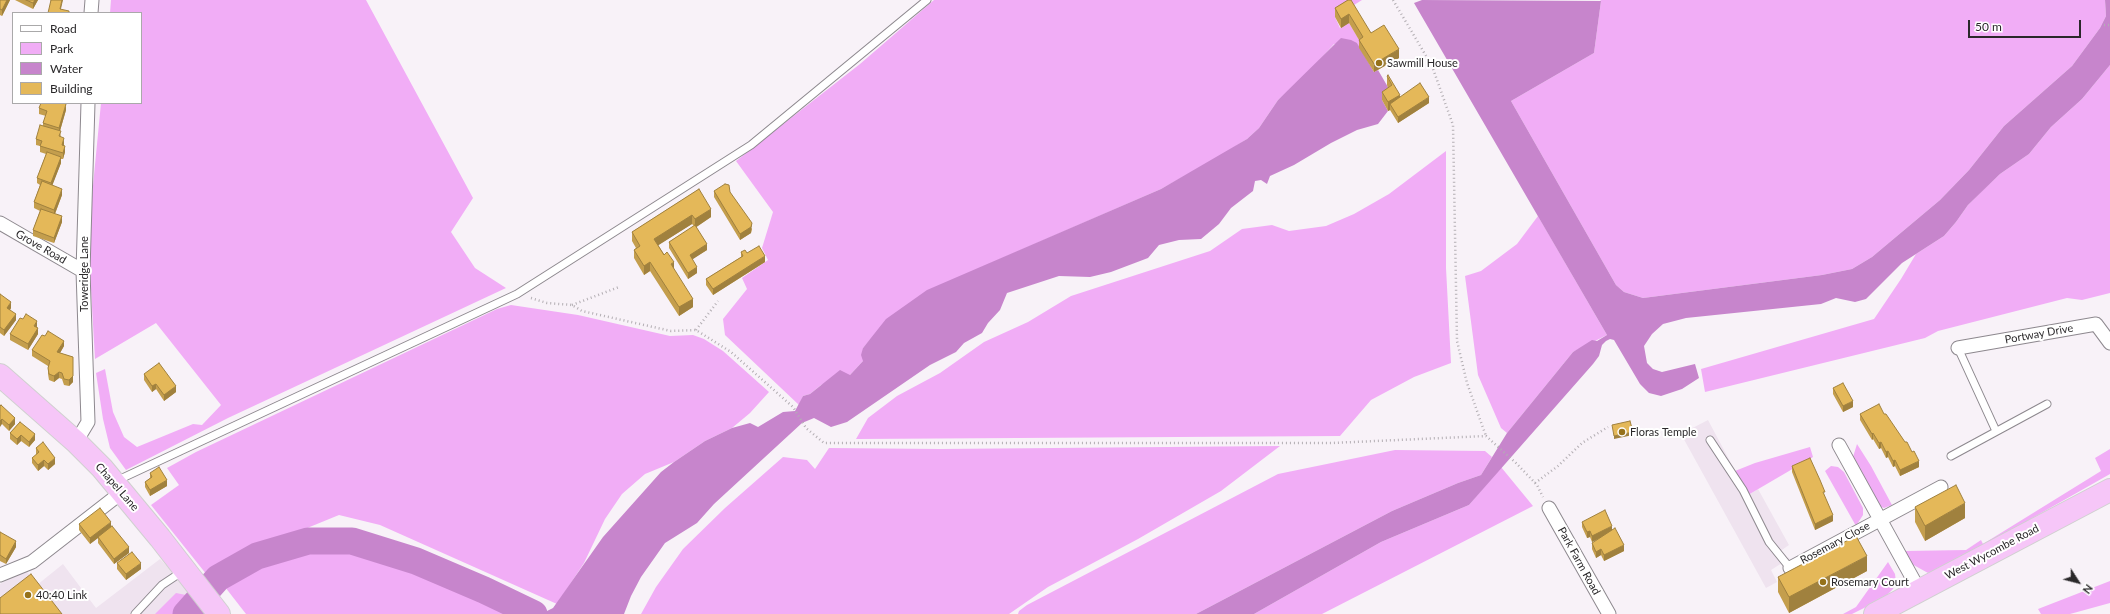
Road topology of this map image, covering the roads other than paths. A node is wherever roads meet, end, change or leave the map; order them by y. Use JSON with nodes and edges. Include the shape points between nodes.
{"nodes":[{"id":1,"x":92,"y":0,"type":"edge"},
{"id":2,"x":927,"y":0,"type":"edge"},
{"id":3,"x":92,"y":12,"type":"edge"},
{"id":4,"x":88,"y":104,"type":"edge"},
{"id":5,"x":0,"y":223,"type":"edge"},
{"id":6,"x":83,"y":271,"type":"junction"},
{"id":7,"x":2110,"y":343,"type":"edge"},
{"id":8,"x":1958,"y":348,"type":"joint"},
{"id":9,"x":0,"y":376,"type":"edge"},
{"id":10,"x":2047,"y":404,"type":"dead end"},
{"id":11,"x":1996,"y":431,"type":"junction"},
{"id":12,"x":1710,"y":440,"type":"dead end"},
{"id":13,"x":76,"y":442,"type":"junction"},
{"id":14,"x":1839,"y":445,"type":"dead end"},
{"id":15,"x":1951,"y":456,"type":"dead end"},
{"id":16,"x":1941,"y":486,"type":"dead end"},
{"id":17,"x":118,"y":487,"type":"junction"},
{"id":18,"x":2110,"y":490,"type":"edge"},
{"id":19,"x":1549,"y":508,"type":"road end"},
{"id":20,"x":1880,"y":519,"type":"junction"},
{"id":21,"x":1790,"y":568,"type":"joint"},
{"id":22,"x":185,"y":570,"type":"junction"},
{"id":23,"x":0,"y":575,"type":"edge"},
{"id":24,"x":1919,"y":590,"type":"junction"},
{"id":25,"x":134,"y":614,"type":"edge"},
{"id":26,"x":219,"y":614,"type":"edge"},
{"id":27,"x":1609,"y":614,"type":"edge"},
{"id":28,"x":1875,"y":614,"type":"edge"}],
"edges":[{"from":1,"to":3,"type":"street"},
{"from":2,"to":17,"type":"lane","via":[[751,145],[517,294]]},
{"from":4,"to":6,"type":"street","name":"Toweridge Lane"},
{"from":5,"to":6,"type":"street","name":"Grove Road"},
{"from":6,"to":13,"type":"street","name":"Toweridge Lane","via":[[88,422]]},
{"from":7,"to":8,"type":"street","name":"Portway Drive","via":[[2096,324]]},
{"from":8,"to":11,"type":"lane"},
{"from":9,"to":13,"type":"highway","name":"Chapel Lane"},
{"from":10,"to":11,"type":"lane"},
{"from":11,"to":15,"type":"lane"},
{"from":12,"to":21,"type":"lane","via":[[1743,490],[1769,542]]},
{"from":13,"to":17,"type":"highway","name":"Chapel Lane"},
{"from":14,"to":20,"type":"street","name":"Rosemary Close"},
{"from":16,"to":20,"type":"street","name":"Rosemary Close"},
{"from":17,"to":22,"type":"highway","name":"Chapel Lane"},
{"from":17,"to":23,"type":"street","via":[[32,562]]},
{"from":18,"to":24,"type":"highway","name":"West Wycombe Road"},
{"from":19,"to":27,"type":"street","name":"Park Farm Road"},
{"from":20,"to":21,"type":"street","name":"Rosemary Close"},
{"from":20,"to":24,"type":"street","name":"Rosemary Close"},
{"from":22,"to":25,"type":"lane","via":[[162,585]]},
{"from":22,"to":26,"type":"highway","name":"Chapel Lane"},
{"from":24,"to":28,"type":"highway","name":"West Wycombe Road"}]}
